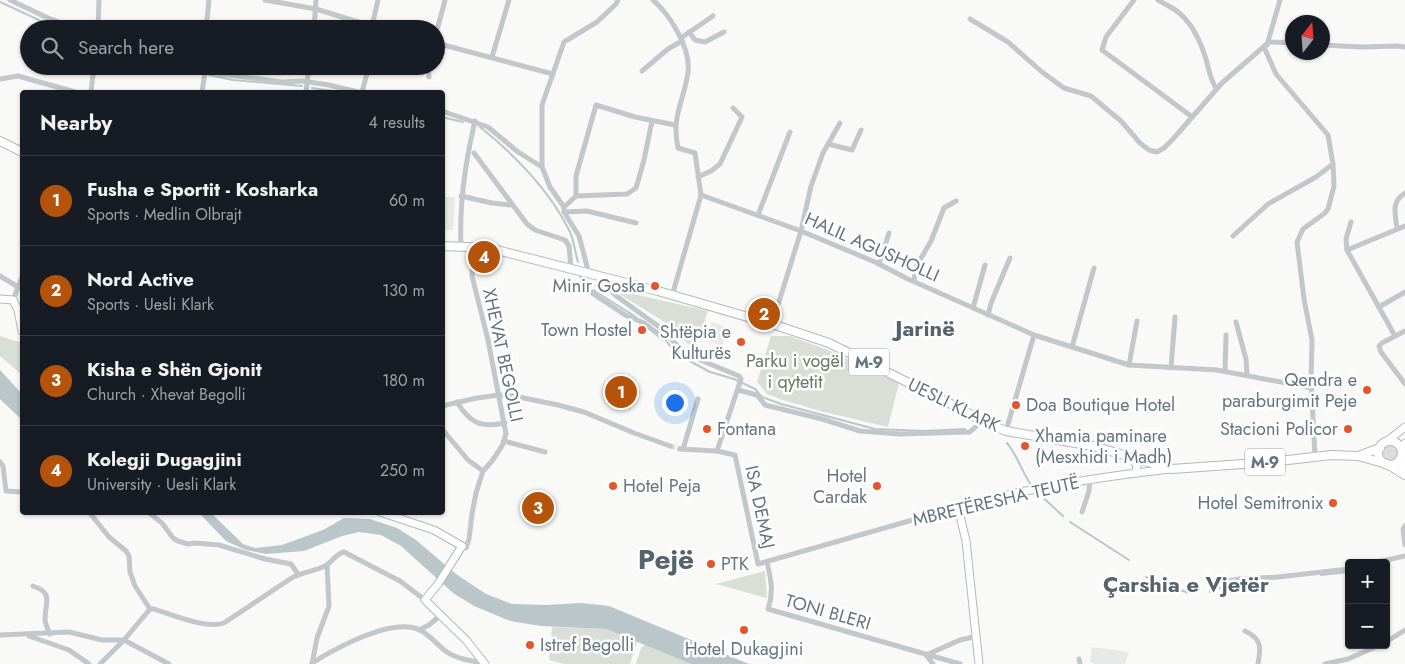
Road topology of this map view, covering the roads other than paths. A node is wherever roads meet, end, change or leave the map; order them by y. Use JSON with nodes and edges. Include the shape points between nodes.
{"nodes":[{"id":1,"x":10,"y":0,"type":"edge"},
{"id":2,"x":99,"y":0,"type":"edge"},
{"id":3,"x":209,"y":0,"type":"edge"},
{"id":4,"x":265,"y":0,"type":"edge"},
{"id":5,"x":316,"y":0,"type":"edge"},
{"id":6,"x":378,"y":0,"type":"edge"},
{"id":7,"x":445,"y":0,"type":"edge"},
{"id":8,"x":509,"y":0,"type":"edge"},
{"id":9,"x":618,"y":0,"type":"edge"},
{"id":10,"x":653,"y":0,"type":"edge"},
{"id":11,"x":1134,"y":0,"type":"edge"},
{"id":12,"x":1158,"y":0,"type":"edge"},
{"id":13,"x":1280,"y":0,"type":"edge"},
{"id":14,"x":316,"y":9,"type":"junction"},
{"id":15,"x":713,"y":16,"type":"dead end"},
{"id":16,"x":970,"y":19,"type":"dead end"},
{"id":17,"x":54,"y":20,"type":"edge"},
{"id":18,"x":98,"y":20,"type":"edge"},
{"id":19,"x":207,"y":20,"type":"edge"},
{"id":20,"x":315,"y":20,"type":"edge"},
{"id":21,"x":352,"y":20,"type":"edge"},
{"id":22,"x":373,"y":20,"type":"edge"},
{"id":23,"x":440,"y":20,"type":"edge"},
{"id":24,"x":689,"y":32,"type":"junction"},
{"id":25,"x":724,"y":32,"type":"dead end"},
{"id":26,"x":681,"y":39,"type":"junction"},
{"id":27,"x":1285,"y":43,"type":"edge"},
{"id":28,"x":445,"y":44,"type":"edge"},
{"id":29,"x":1330,"y":45,"type":"edge"},
{"id":30,"x":1265,"y":46,"type":"junction"},
{"id":31,"x":1405,"y":47,"type":"edge"},
{"id":32,"x":492,"y":57,"type":"junction"},
{"id":33,"x":642,"y":71,"type":"dead end"},
{"id":34,"x":553,"y":74,"type":"junction"},
{"id":35,"x":93,"y":75,"type":"edge"},
{"id":36,"x":203,"y":75,"type":"edge"},
{"id":37,"x":229,"y":75,"type":"edge"},
{"id":38,"x":308,"y":75,"type":"edge"},
{"id":39,"x":367,"y":75,"type":"edge"},
{"id":40,"x":0,"y":79,"type":"edge"},
{"id":41,"x":307,"y":82,"type":"junction"},
{"id":42,"x":1216,"y":88,"type":"junction"},
{"id":43,"x":68,"y":90,"type":"edge"},
{"id":44,"x":91,"y":90,"type":"edge"},
{"id":45,"x":202,"y":90,"type":"edge"},
{"id":46,"x":306,"y":90,"type":"edge"},
{"id":47,"x":349,"y":90,"type":"edge"},
{"id":48,"x":363,"y":90,"type":"edge"},
{"id":49,"x":733,"y":108,"type":"dead end"},
{"id":50,"x":445,"y":112,"type":"edge"},
{"id":51,"x":1191,"y":116,"type":"junction"},
{"id":52,"x":474,"y":121,"type":"junction"},
{"id":53,"x":652,"y":121,"type":"junction"},
{"id":54,"x":840,"y":123,"type":"dead end"},
{"id":55,"x":675,"y":126,"type":"junction"},
{"id":56,"x":861,"y":130,"type":"dead end"},
{"id":57,"x":790,"y":132,"type":"dead end"},
{"id":58,"x":0,"y":142,"type":"edge"},
{"id":59,"x":828,"y":144,"type":"junction"},
{"id":60,"x":20,"y":151,"type":"edge"},
{"id":61,"x":474,"y":153,"type":"dead end"},
{"id":62,"x":1333,"y":164,"type":"junction"},
{"id":63,"x":542,"y":168,"type":"junction"},
{"id":64,"x":698,"y":176,"type":"junction"},
{"id":65,"x":1405,"y":193,"type":"edge"},
{"id":66,"x":701,"y":195,"type":"junction"},
{"id":67,"x":461,"y":196,"type":"junction"},
{"id":68,"x":576,"y":196,"type":"junction"},
{"id":69,"x":956,"y":201,"type":"dead end"},
{"id":70,"x":510,"y":205,"type":"dead end"},
{"id":71,"x":564,"y":209,"type":"junction"},
{"id":72,"x":758,"y":215,"type":"junction"},
{"id":73,"x":1350,"y":222,"type":"dead end"},
{"id":74,"x":636,"y":223,"type":"dead end"},
{"id":75,"x":1405,"y":226,"type":"edge"},
{"id":76,"x":1397,"y":228,"type":"junction"},
{"id":77,"x":801,"y":231,"type":"junction"},
{"id":78,"x":889,"y":233,"type":"dead end"},
{"id":79,"x":1233,"y":236,"type":"dead end"},
{"id":80,"x":445,"y":246,"type":"edge"},
{"id":81,"x":461,"y":246,"type":"junction"},
{"id":82,"x":473,"y":246,"type":"junction"},
{"id":83,"x":1347,"y":250,"type":"junction"},
{"id":84,"x":1010,"y":258,"type":"dead end"},
{"id":85,"x":879,"y":264,"type":"junction"},
{"id":86,"x":985,"y":265,"type":"dead end"},
{"id":87,"x":1094,"y":268,"type":"dead end"},
{"id":88,"x":575,"y":270,"type":"junction"},
{"id":89,"x":589,"y":274,"type":"junction"},
{"id":90,"x":0,"y":276,"type":"edge"},
{"id":91,"x":600,"y":277,"type":"junction"},
{"id":92,"x":914,"y":281,"type":"junction"},
{"id":93,"x":20,"y":282,"type":"edge"},
{"id":94,"x":18,"y":287,"type":"junction"},
{"id":95,"x":1405,"y":292,"type":"edge"},
{"id":96,"x":672,"y":296,"type":"junction"},
{"id":97,"x":0,"y":299,"type":"edge"},
{"id":98,"x":13,"y":300,"type":"junction"},
{"id":99,"x":1379,"y":307,"type":"junction"},
{"id":100,"x":973,"y":308,"type":"junction"},
{"id":101,"x":988,"y":315,"type":"junction"},
{"id":102,"x":1175,"y":317,"type":"dead end"},
{"id":103,"x":20,"y":320,"type":"edge"},
{"id":104,"x":1138,"y":321,"type":"dead end"},
{"id":105,"x":1236,"y":322,"type":"dead end"},
{"id":106,"x":772,"y":324,"type":"junction"},
{"id":107,"x":1405,"y":331,"type":"edge"},
{"id":108,"x":1034,"y":335,"type":"junction"},
{"id":109,"x":1226,"y":335,"type":"dead end"},
{"id":110,"x":1395,"y":336,"type":"junction"},
{"id":111,"x":663,"y":338,"type":"dead end"},
{"id":112,"x":1072,"y":347,"type":"junction"},
{"id":113,"x":1129,"y":365,"type":"junction"},
{"id":114,"x":1172,"y":368,"type":"junction"},
{"id":115,"x":1225,"y":371,"type":"junction"},
{"id":116,"x":1247,"y":375,"type":"junction"},
{"id":117,"x":1405,"y":384,"type":"edge"},
{"id":118,"x":739,"y":385,"type":"junction"},
{"id":119,"x":1312,"y":388,"type":"junction"},
{"id":120,"x":499,"y":395,"type":"junction"},
{"id":121,"x":698,"y":399,"type":"dead end"},
{"id":122,"x":457,"y":402,"type":"junction"},
{"id":123,"x":445,"y":405,"type":"edge"},
{"id":124,"x":982,"y":421,"type":"junction"},
{"id":125,"x":504,"y":424,"type":"junction"},
{"id":126,"x":1405,"y":427,"type":"edge"},
{"id":127,"x":1006,"y":431,"type":"junction"},
{"id":128,"x":445,"y":433,"type":"edge"},
{"id":129,"x":504,"y":441,"type":"junction"},
{"id":130,"x":1383,"y":445,"type":"junction"},
{"id":131,"x":670,"y":446,"type":"tunnel mouth"},
{"id":132,"x":717,"y":451,"type":"junction"},
{"id":133,"x":1402,"y":451,"type":"edge"},
{"id":134,"x":545,"y":452,"type":"dead end"},
{"id":135,"x":1316,"y":456,"type":"junction"},
{"id":136,"x":1358,"y":456,"type":"junction"},
{"id":137,"x":1132,"y":459,"type":"junction"},
{"id":138,"x":0,"y":462,"type":"edge"},
{"id":139,"x":1385,"y":463,"type":"junction"},
{"id":140,"x":1405,"y":468,"type":"edge"},
{"id":141,"x":1172,"y":469,"type":"junction"},
{"id":142,"x":483,"y":471,"type":"junction"},
{"id":143,"x":1136,"y":473,"type":"junction"},
{"id":144,"x":1405,"y":475,"type":"edge"},
{"id":145,"x":1090,"y":479,"type":"junction"},
{"id":146,"x":3,"y":491,"type":"edge"},
{"id":147,"x":20,"y":492,"type":"edge"},
{"id":148,"x":958,"y":507,"type":"junction"},
{"id":149,"x":1082,"y":512,"type":"dead end"},
{"id":150,"x":92,"y":515,"type":"edge"},
{"id":151,"x":152,"y":515,"type":"edge"},
{"id":152,"x":389,"y":515,"type":"edge"},
{"id":153,"x":1405,"y":526,"type":"edge"},
{"id":154,"x":465,"y":545,"type":"junction"},
{"id":155,"x":1405,"y":545,"type":"edge"},
{"id":156,"x":1405,"y":556,"type":"edge"},
{"id":157,"x":1390,"y":559,"type":"edge"},
{"id":158,"x":767,"y":562,"type":"junction"},
{"id":159,"x":758,"y":564,"type":"joint"},
{"id":160,"x":327,"y":565,"type":"junction"},
{"id":161,"x":1345,"y":569,"type":"edge"},
{"id":162,"x":298,"y":574,"type":"junction"},
{"id":163,"x":1221,"y":582,"type":"dead end"},
{"id":164,"x":33,"y":586,"type":"dead end"},
{"id":165,"x":425,"y":600,"type":"junction"},
{"id":166,"x":150,"y":609,"type":"junction"},
{"id":167,"x":441,"y":616,"type":"junction"},
{"id":168,"x":419,"y":630,"type":"junction"},
{"id":169,"x":1405,"y":630,"type":"edge"},
{"id":170,"x":1245,"y":631,"type":"dead end"},
{"id":171,"x":50,"y":634,"type":"junction"},
{"id":172,"x":0,"y":635,"type":"edge"},
{"id":173,"x":26,"y":635,"type":"junction"},
{"id":174,"x":978,"y":636,"type":"junction"},
{"id":175,"x":1390,"y":639,"type":"edge"},
{"id":176,"x":124,"y":640,"type":"junction"},
{"id":177,"x":1371,"y":649,"type":"edge"},
{"id":178,"x":926,"y":655,"type":"junction"},
{"id":179,"x":484,"y":663,"type":"edge"},
{"id":180,"x":88,"y":664,"type":"edge"},
{"id":181,"x":100,"y":664,"type":"edge"},
{"id":182,"x":169,"y":664,"type":"edge"},
{"id":183,"x":312,"y":664,"type":"edge"},
{"id":184,"x":933,"y":664,"type":"edge"},
{"id":185,"x":960,"y":664,"type":"edge"},
{"id":186,"x":979,"y":664,"type":"edge"},
{"id":187,"x":1258,"y":664,"type":"edge"},
{"id":188,"x":1325,"y":664,"type":"edge"}],
"edges":[{"from":1,"to":17,"type":"street"},
{"from":2,"to":18,"type":"street"},
{"from":3,"to":19,"type":"street"},
{"from":4,"to":14,"type":"street"},
{"from":5,"to":14,"type":"street"},
{"from":6,"to":22,"type":"street"},
{"from":7,"to":23,"type":"street"},
{"from":8,"to":32,"type":"street"},
{"from":9,"to":34,"type":"street","via":[[596,22],[564,42]]},
{"from":10,"to":26,"type":"street"},
{"from":11,"to":51,"type":"street","via":[[1106,37],[1102,50]]},
{"from":12,"to":42,"type":"street","via":[[1186,20],[1199,41]]},
{"from":13,"to":30,"type":"street"},
{"from":14,"to":20,"type":"street"},
{"from":14,"to":21,"type":"street"},
{"from":15,"to":24,"type":"street"},
{"from":16,"to":51,"type":"street","via":[[1008,42],[1064,88],[1091,96],[1149,150],[1157,152],[1164,148]]},
{"from":24,"to":25,"type":"street","via":[[696,40],[705,42]]},
{"from":24,"to":26,"type":"street"},
{"from":26,"to":33,"type":"street"},
{"from":26,"to":55,"type":"street","via":[[688,70]]},
{"from":27,"to":30,"type":"street","via":[[1270,42]]},
{"from":28,"to":32,"type":"street"},
{"from":29,"to":31,"type":"street"},
{"from":30,"to":42,"type":"street"},
{"from":30,"to":62,"type":"street","via":[[1276,74],[1328,135]]},
{"from":32,"to":34,"type":"street"},
{"from":34,"to":63,"type":"street","via":[[542,105]]},
{"from":35,"to":44,"type":"street"},
{"from":36,"to":45,"type":"street"},
{"from":37,"to":41,"type":"street"},
{"from":38,"to":41,"type":"street"},
{"from":39,"to":48,"type":"street"},
{"from":40,"to":43,"type":"street","via":[[18,76]]},
{"from":41,"to":46,"type":"street"},
{"from":41,"to":47,"type":"street"},
{"from":42,"to":51,"type":"street"},
{"from":49,"to":64,"type":"street","via":[[742,117],[720,164]]},
{"from":50,"to":52,"type":"street"},
{"from":52,"to":63,"type":"street","via":[[488,127]]},
{"from":52,"to":67,"type":"street"},
{"from":53,"to":55,"type":"street"},
{"from":53,"to":68,"type":"street","via":[[636,188],[627,194]]},
{"from":53,"to":68,"type":"street","via":[[596,105],[576,176]]},
{"from":54,"to":59,"type":"street"},
{"from":55,"to":64,"type":"street","via":[[678,148],[695,153]]},
{"from":56,"to":59,"type":"street","via":[[852,150]]},
{"from":57,"to":72,"type":"street"},
{"from":58,"to":60,"type":"main road"},
{"from":59,"to":77,"type":"street","via":[[811,186]]},
{"from":61,"to":88,"type":"street","via":[[527,224],[565,240]]},
{"from":62,"to":79,"type":"street","via":[[1268,204]]},
{"from":62,"to":119,"type":"street","via":[[1334,186],[1328,209],[1303,229],[1297,242],[1312,340]]},
{"from":63,"to":71,"type":"street"},
{"from":64,"to":66,"type":"street"},
{"from":65,"to":76,"type":"street","via":[[1396,201]]},
{"from":66,"to":72,"type":"street","name":"HALIL AGUSHOLLI"},
{"from":66,"to":96,"type":"street"},
{"from":67,"to":70,"type":"street"},
{"from":67,"to":81,"type":"street"},
{"from":68,"to":71,"type":"street"},
{"from":69,"to":92,"type":"street","via":[[944,208],[916,267]]},
{"from":71,"to":74,"type":"street"},
{"from":71,"to":89,"type":"street","via":[[579,236]]},
{"from":72,"to":77,"type":"street","name":"HALIL AGUSHOLLI"},
{"from":73,"to":83,"type":"street"},
{"from":75,"to":76,"type":"street"},
{"from":76,"to":83,"type":"street"},
{"from":77,"to":85,"type":"street","name":"HALIL AGUSHOLLI"},
{"from":77,"to":106,"type":"street"},
{"from":78,"to":85,"type":"street"},
{"from":80,"to":81,"type":"main road","name":"UESLI KLARK","number":"M-9"},
{"from":81,"to":82,"type":"main road","name":"UESLI KLARK","number":"M-9"},
{"from":82,"to":88,"type":"main road","name":"UESLI KLARK","number":"M-9"},
{"from":82,"to":120,"type":"street","name":"XHEVAT BEGOLLI","via":[[472,276]]},
{"from":83,"to":99,"type":"street"},
{"from":84,"to":101,"type":"street"},
{"from":85,"to":92,"type":"street","name":"HALIL AGUSHOLLI"},
{"from":86,"to":100,"type":"street"},
{"from":87,"to":112,"type":"street"},
{"from":88,"to":89,"type":"main road","name":"UESLI KLARK","number":"M-9"},
{"from":88,"to":111,"type":"street","via":[[589,291]]},
{"from":89,"to":91,"type":"main road","name":"UESLI KLARK","number":"M-9"},
{"from":90,"to":94,"type":"street"},
{"from":91,"to":96,"type":"main road","name":"UESLI KLARK","number":"M-9"},
{"from":91,"to":118,"type":"street","via":[[616,296],[658,326],[686,354],[738,376]]},
{"from":92,"to":100,"type":"street","name":"HALIL AGUSHOLLI"},
{"from":93,"to":94,"type":"street"},
{"from":94,"to":98,"type":"street"},
{"from":95,"to":99,"type":"street"},
{"from":96,"to":106,"type":"main road","name":"UESLI KLARK","number":"M-9"},
{"from":97,"to":98,"type":"main road"},
{"from":98,"to":103,"type":"main road"},
{"from":99,"to":110,"type":"street"},
{"from":100,"to":101,"type":"street","name":"HALIL AGUSHOLLI"},
{"from":101,"to":108,"type":"street","name":"HALIL AGUSHOLLI"},
{"from":102,"to":114,"type":"street"},
{"from":104,"to":113,"type":"street"},
{"from":105,"to":116,"type":"street"},
{"from":106,"to":124,"type":"main road","name":"UESLI KLARK","number":"M-9","via":[[829,343]]},
{"from":107,"to":110,"type":"street"},
{"from":108,"to":112,"type":"street","name":"HALIL AGUSHOLLI"},
{"from":108,"to":127,"type":"street"},
{"from":109,"to":115,"type":"street"},
{"from":110,"to":117,"type":"street","via":[[1379,346],[1380,352]]},
{"from":112,"to":113,"type":"street","name":"HALIL AGUSHOLLI"},
{"from":113,"to":114,"type":"street","name":"HALIL AGUSHOLLI"},
{"from":114,"to":115,"type":"street","name":"HALIL AGUSHOLLI"},
{"from":115,"to":116,"type":"street","name":"HALIL AGUSHOLLI"},
{"from":116,"to":119,"type":"street","name":"HALIL AGUSHOLLI"},
{"from":118,"to":124,"type":"street","via":[[757,395],[765,405],[860,431],[900,434],[970,432]]},
{"from":118,"to":132,"type":"street"},
{"from":119,"to":135,"type":"street"},
{"from":120,"to":122,"type":"street"},
{"from":120,"to":125,"type":"street","name":"XHEVAT BEGOLLI"},
{"from":120,"to":131,"type":"street","via":[[566,407]]},
{"from":121,"to":132,"type":"street","via":[[681,449]]},
{"from":122,"to":123,"type":"street"},
{"from":122,"to":125,"type":"street","via":[[474,422],[490,426]]},
{"from":124,"to":127,"type":"main road","name":"UESLI KLARK","number":"M-9"},
{"from":125,"to":129,"type":"street","name":"XHEVAT BEGOLLI"},
{"from":126,"to":130,"type":"main road"},
{"from":127,"to":137,"type":"main road","name":"UESLI KLARK","number":"M-9","via":[[1093,446]]},
{"from":128,"to":142,"type":"street","via":[[468,460]]},
{"from":129,"to":134,"type":"street","name":"XHEVAT BEGOLLI"},
{"from":129,"to":142,"type":"street","name":"XHEVAT BEGOLLI"},
{"from":130,"to":133,"type":"main road","via":[[1396,443]]},
{"from":130,"to":136,"type":"main road","name":"MBRETËRESHA TEUTË","number":"M-9"},
{"from":130,"to":139,"type":"main road","via":[[1378,454]]},
{"from":132,"to":159,"type":"street","name":"ISA DEMAJ","via":[[735,455]]},
{"from":133,"to":139,"type":"main road","via":[[1394,464]]},
{"from":133,"to":140,"type":"main road"},
{"from":135,"to":136,"type":"main road","name":"MBRETËRESHA TEUTË","number":"M-9"},
{"from":135,"to":141,"type":"main road","name":"MBRETËRESHA TEUTË","number":"M-9"},
{"from":136,"to":139,"type":"main road","name":"MBRETËRESHA TEUTË","number":"M-9"},
{"from":137,"to":141,"type":"main road","name":"UESLI KLARK","number":"M-9"},
{"from":137,"to":143,"type":"main road"},
{"from":138,"to":146,"type":"street","via":[[3,466]]},
{"from":139,"to":144,"type":"main road","number":"M-9"},
{"from":141,"to":143,"type":"main road","name":"MBRETËRESHA TEUTË"},
{"from":142,"to":154,"type":"street","name":"XHEVAT BEGOLLI"},
{"from":143,"to":145,"type":"main road","name":"MBRETËRESHA TEUTË"},
{"from":145,"to":148,"type":"main road","name":"MBRETËRESHA TEUTË"},
{"from":145,"to":149,"type":"street"},
{"from":146,"to":147,"type":"street"},
{"from":148,"to":158,"type":"street","name":"MBRETËRESHA TEUTË"},
{"from":148,"to":174,"type":"main road","via":[[966,541]]},
{"from":150,"to":166,"type":"street","via":[[126,551],[135,586]]},
{"from":151,"to":162,"type":"street","via":[[178,541],[219,545],[265,560],[291,564]]},
{"from":152,"to":154,"type":"main road","via":[[434,530]]},
{"from":153,"to":155,"type":"street"},
{"from":154,"to":165,"type":"main road"},
{"from":156,"to":157,"type":"street"},
{"from":158,"to":159,"type":"street","name":"MBRETËRESHA TEUTË"},
{"from":158,"to":178,"type":"street","name":"TONI BLERI","via":[[772,592],[768,609]]},
{"from":160,"to":162,"type":"street"},
{"from":160,"to":165,"type":"street","via":[[344,552],[400,581]]},
{"from":160,"to":183,"type":"street","via":[[329,606],[317,638]]},
{"from":161,"to":163,"type":"street"},
{"from":162,"to":166,"type":"street","via":[[229,621],[218,625]]},
{"from":164,"to":171,"type":"street","via":[[44,590],[46,595],[45,622]]},
{"from":165,"to":167,"type":"main road"},
{"from":166,"to":176,"type":"street"},
{"from":167,"to":168,"type":"street"},
{"from":167,"to":179,"type":"main road"},
{"from":168,"to":179,"type":"street","via":[[448,653]]},
{"from":168,"to":183,"type":"street","via":[[402,627],[374,632]]},
{"from":169,"to":175,"type":"street"},
{"from":170,"to":187,"type":"street","via":[[1259,642]]},
{"from":171,"to":173,"type":"street"},
{"from":171,"to":176,"type":"street","via":[[69,632],[102,640]]},
{"from":172,"to":173,"type":"street"},
{"from":173,"to":180,"type":"street","via":[[69,650]]},
{"from":174,"to":178,"type":"street"},
{"from":174,"to":186,"type":"main road"},
{"from":176,"to":181,"type":"street"},
{"from":176,"to":182,"type":"street"},
{"from":177,"to":188,"type":"street"},
{"from":178,"to":184,"type":"street"},
{"from":178,"to":185,"type":"street","name":"TONI BLERI"}]}
